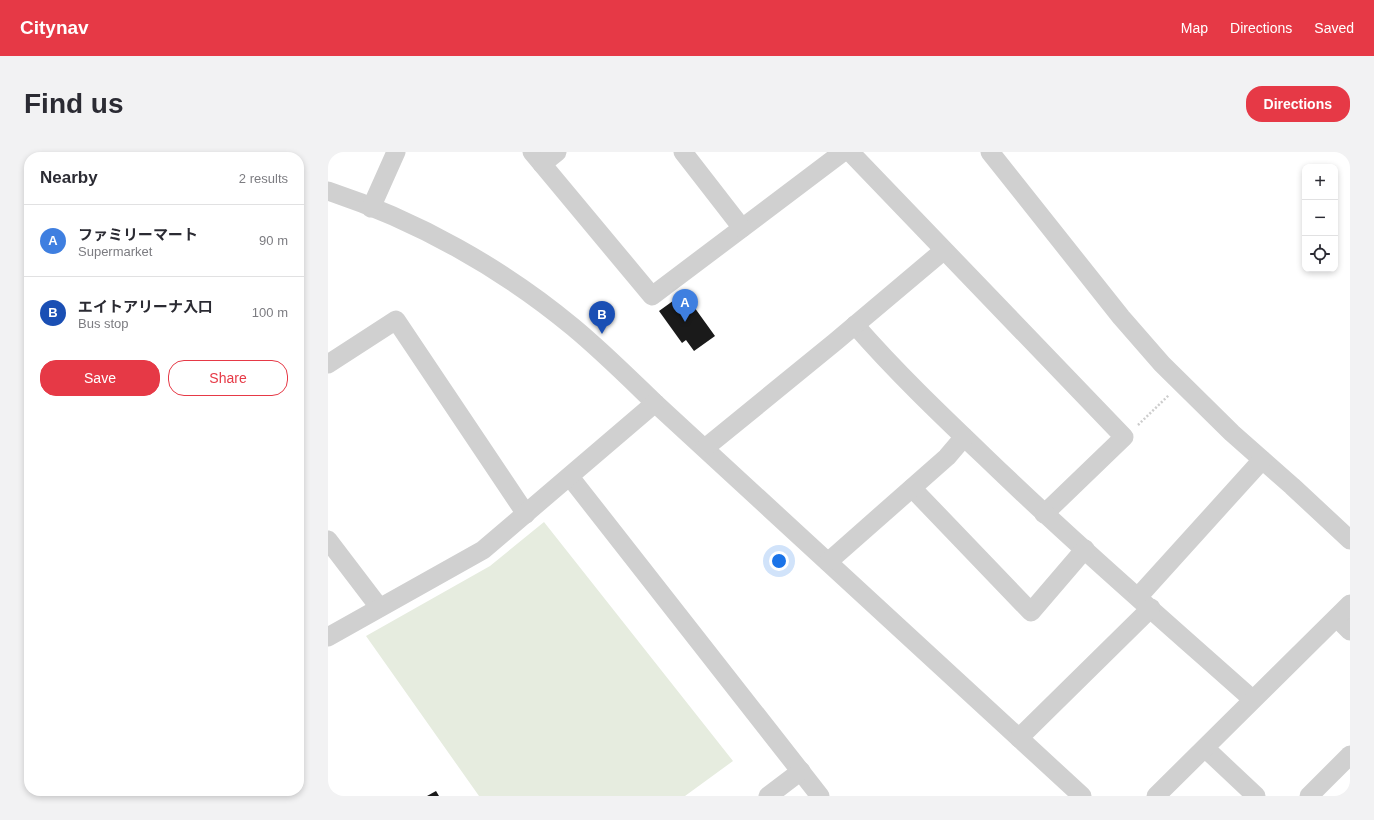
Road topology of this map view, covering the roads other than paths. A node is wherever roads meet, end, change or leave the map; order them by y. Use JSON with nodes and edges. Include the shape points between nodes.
{"nodes":[{"id":1,"x":396,"y":152,"type":"edge"},
{"id":2,"x":557,"y":152,"type":"edge"},
{"id":3,"x":683,"y":152,"type":"edge"},
{"id":4,"x":843,"y":152,"type":"edge"},
{"id":5,"x":850,"y":152,"type":"edge"},
{"id":6,"x":990,"y":152,"type":"edge"},
{"id":7,"x":537,"y":158,"type":"edge"},
{"id":8,"x":328,"y":191,"type":"edge"},
{"id":9,"x":372,"y":208,"type":"junction"},
{"id":10,"x":742,"y":228,"type":"junction"},
{"id":11,"x":943,"y":251,"type":"junction"},
{"id":12,"x":855,"y":325,"type":"junction"},
{"id":13,"x":328,"y":364,"type":"edge"},
{"id":14,"x":655,"y":403,"type":"junction"},
{"id":15,"x":964,"y":438,"type":"junction"},
{"id":16,"x":704,"y":448,"type":"junction"},
{"id":17,"x":1262,"y":460,"type":"junction"},
{"id":18,"x":570,"y":477,"type":"junction"},
{"id":19,"x":912,"y":488,"type":"junction"},
{"id":20,"x":526,"y":514,"type":"junction"},
{"id":21,"x":1044,"y":514,"type":"junction"},
{"id":22,"x":328,"y":540,"type":"edge"},
{"id":23,"x":1350,"y":540,"type":"edge"},
{"id":24,"x":1085,"y":550,"type":"junction"},
{"id":25,"x":828,"y":562,"type":"junction"},
{"id":26,"x":1144,"y":603,"type":"junction"},
{"id":27,"x":1350,"y":604,"type":"edge"},
{"id":28,"x":379,"y":608,"type":"junction"},
{"id":29,"x":1343,"y":625,"type":"edge"},
{"id":30,"x":328,"y":637,"type":"edge"},
{"id":31,"x":1252,"y":700,"type":"junction"},
{"id":32,"x":1019,"y":738,"type":"junction"},
{"id":33,"x":1205,"y":748,"type":"junction"},
{"id":34,"x":1350,"y":755,"type":"edge"},
{"id":35,"x":801,"y":771,"type":"junction"},
{"id":36,"x":768,"y":796,"type":"edge"},
{"id":37,"x":820,"y":796,"type":"edge"},
{"id":38,"x":1082,"y":796,"type":"edge"},
{"id":39,"x":1156,"y":796,"type":"edge"},
{"id":40,"x":1256,"y":796,"type":"edge"},
{"id":41,"x":1309,"y":796,"type":"edge"}],
"edges":[{"from":1,"to":9,"type":"street"},
{"from":2,"to":7,"type":"street"},
{"from":3,"to":10,"type":"street"},
{"from":4,"to":10,"type":"street"},
{"from":5,"to":11,"type":"street"},
{"from":6,"to":17,"type":"street","via":[[1121,317],[1180,383]]},
{"from":7,"to":10,"type":"street","via":[[652,296]]},
{"from":8,"to":9,"type":"street"},
{"from":9,"to":14,"type":"street","via":[[453,245],[536,298],[604,354]]},
{"from":11,"to":12,"type":"street"},
{"from":11,"to":21,"type":"street","via":[[1124,437]]},
{"from":12,"to":15,"type":"street"},
{"from":12,"to":16,"type":"street"},
{"from":13,"to":20,"type":"street","via":[[396,320]]},
{"from":14,"to":16,"type":"street"},
{"from":14,"to":18,"type":"street"},
{"from":15,"to":19,"type":"street"},
{"from":15,"to":21,"type":"street"},
{"from":16,"to":25,"type":"street"},
{"from":17,"to":23,"type":"street"},
{"from":17,"to":26,"type":"street"},
{"from":18,"to":20,"type":"street"},
{"from":18,"to":35,"type":"street"},
{"from":19,"to":24,"type":"street","via":[[1031,612]]},
{"from":19,"to":25,"type":"street"},
{"from":20,"to":28,"type":"street","via":[[483,550]]},
{"from":21,"to":24,"type":"street"},
{"from":22,"to":28,"type":"street"},
{"from":24,"to":26,"type":"street"},
{"from":25,"to":32,"type":"street"},
{"from":26,"to":31,"type":"street"},
{"from":26,"to":32,"type":"street"},
{"from":27,"to":29,"type":"street"},
{"from":28,"to":30,"type":"street"},
{"from":29,"to":31,"type":"street"},
{"from":31,"to":33,"type":"street"},
{"from":32,"to":38,"type":"street"},
{"from":33,"to":39,"type":"street"},
{"from":33,"to":40,"type":"street"},
{"from":34,"to":41,"type":"street"},
{"from":35,"to":36,"type":"street"},
{"from":35,"to":37,"type":"street"}]}
